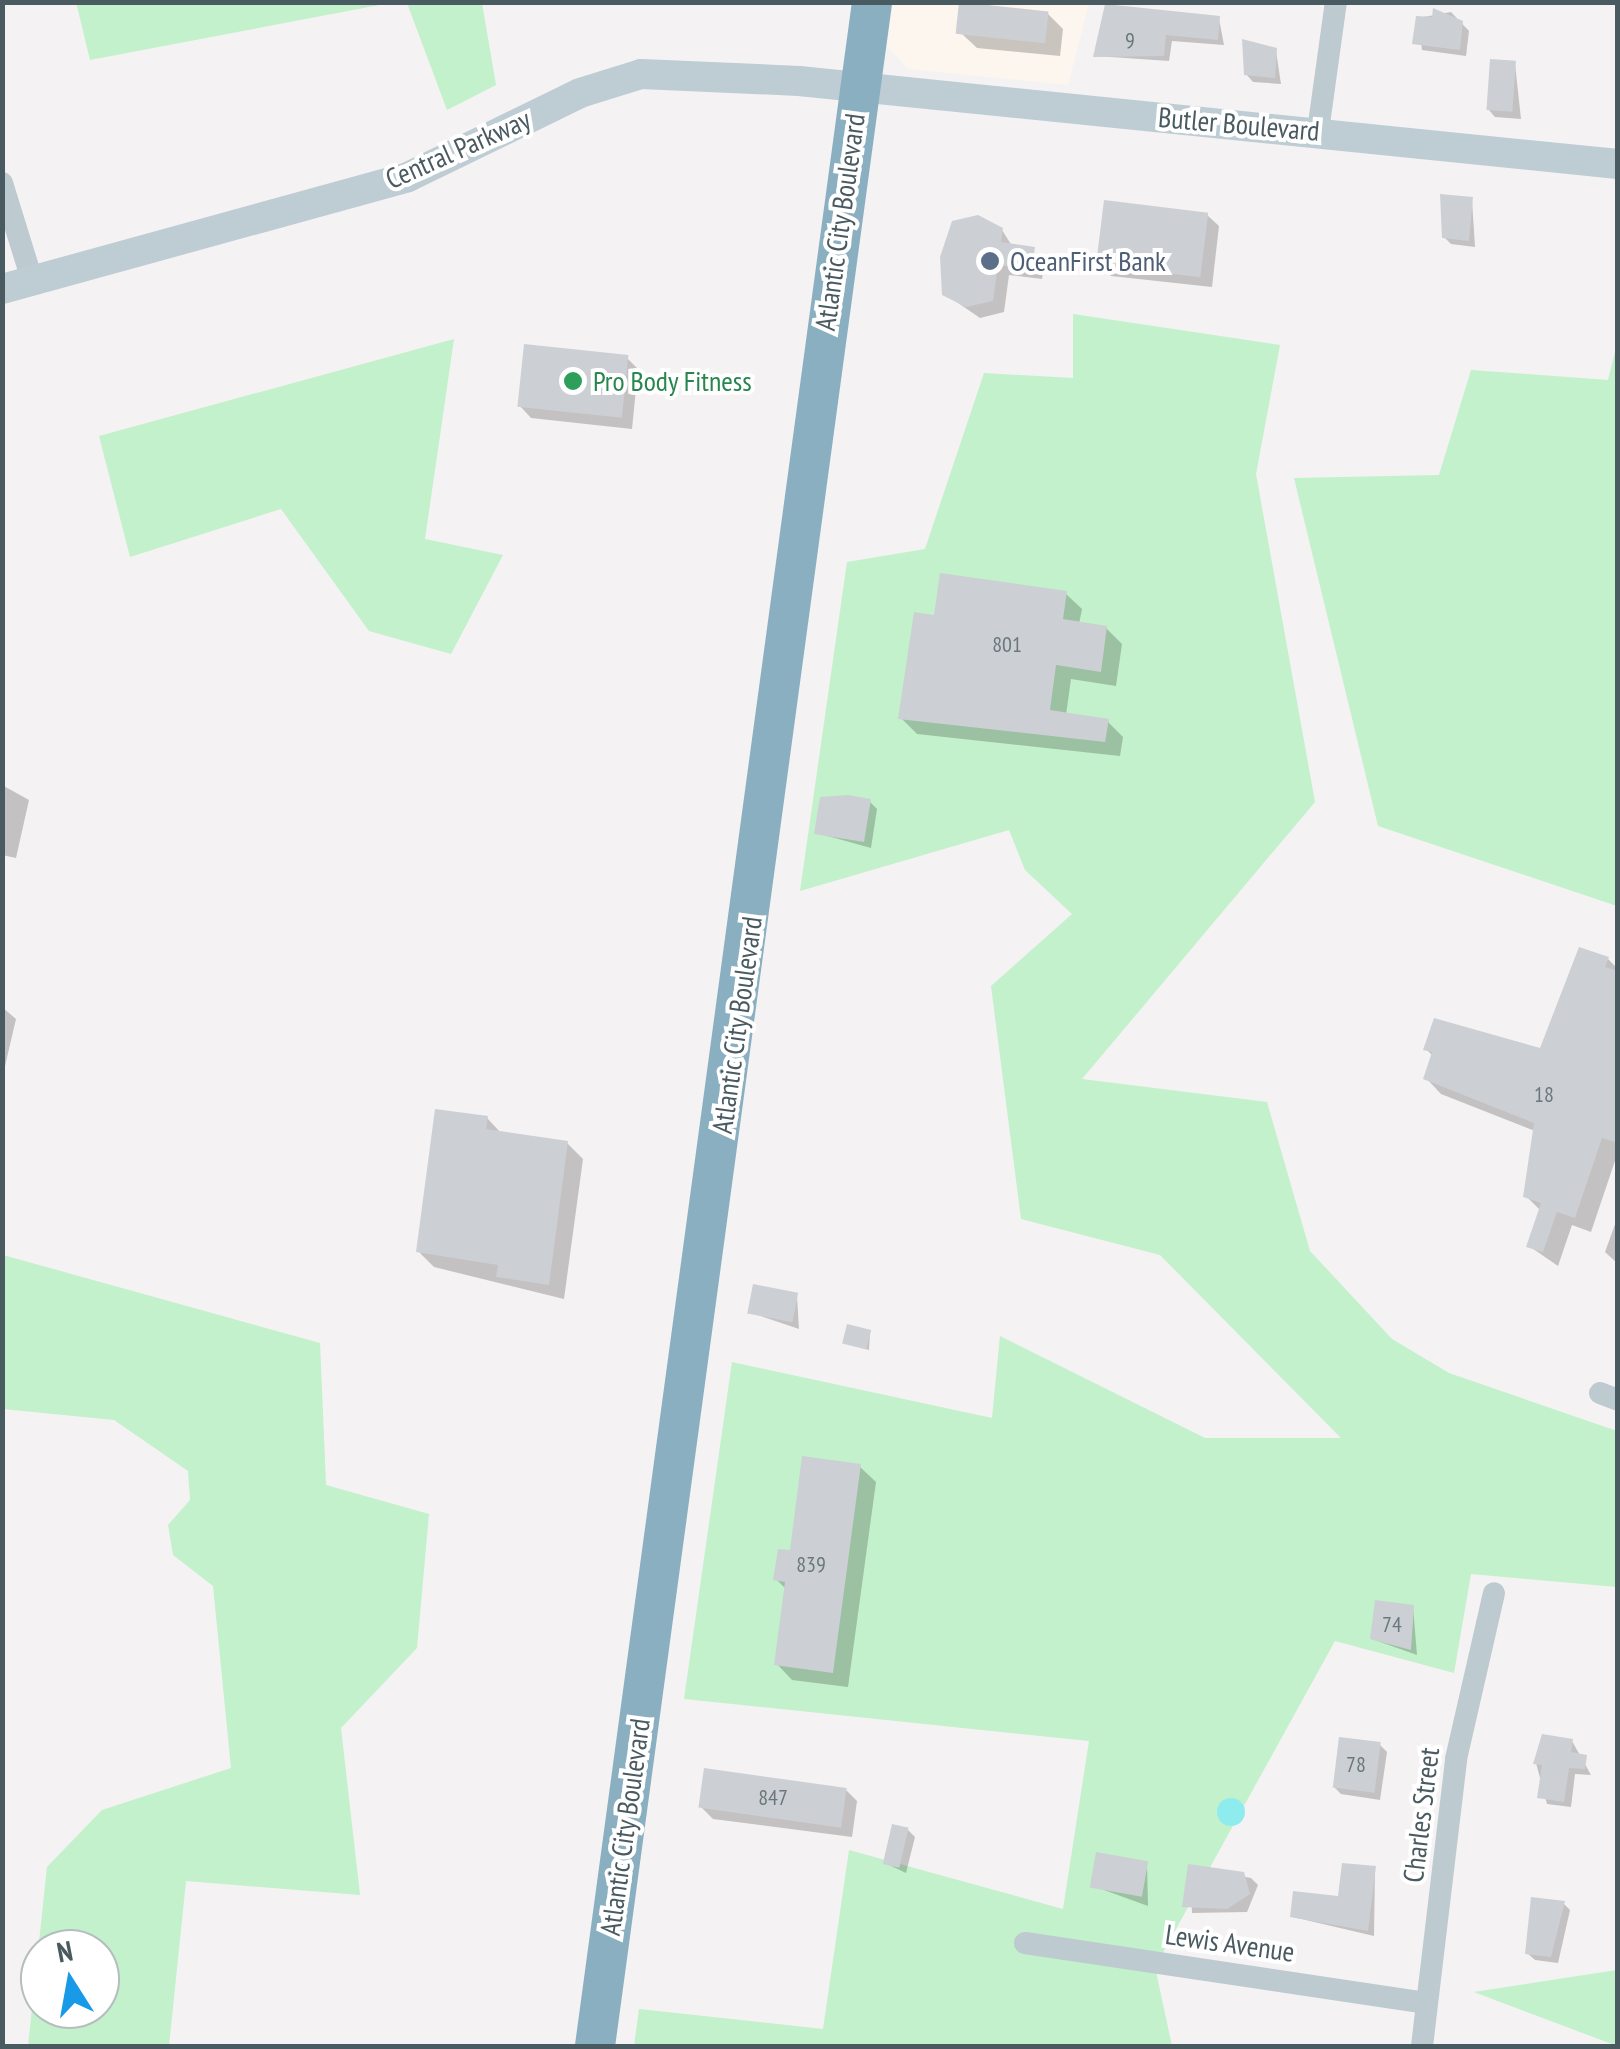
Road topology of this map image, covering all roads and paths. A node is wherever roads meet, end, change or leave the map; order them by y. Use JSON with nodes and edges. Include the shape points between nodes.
{"nodes":[{"id":1,"x":872,"y":2,"type":"edge"},
{"id":2,"x":1336,"y":2,"type":"edge"},
{"id":3,"x":859,"y":88,"type":"junction"},
{"id":4,"x":1318,"y":131,"type":"junction"},
{"id":5,"x":1618,"y":164,"type":"edge"},
{"id":6,"x":2,"y":183,"type":"edge"},
{"id":7,"x":32,"y":280,"type":"junction"},
{"id":8,"x":2,"y":289,"type":"edge"},
{"id":9,"x":1494,"y":1593,"type":"dead end"},
{"id":10,"x":1025,"y":1943,"type":"dead end"},
{"id":11,"x":1426,"y":2003,"type":"junction"},
{"id":12,"x":595,"y":2046,"type":"edge"},
{"id":13,"x":1422,"y":2046,"type":"edge"}],
"edges":[{"from":1,"to":3,"type":"highway","name":"Atlantic City Boulevard"},
{"from":2,"to":4,"type":"street"},
{"from":3,"to":4,"type":"main road","name":"Butler Boulevard"},
{"from":3,"to":7,"type":"main road","name":"Central Parkway","via":[[641,74],[580,93],[408,177]]},
{"from":3,"to":12,"type":"highway","name":"Atlantic City Boulevard"},
{"from":4,"to":5,"type":"main road","name":"Butler Boulevard"},
{"from":6,"to":7,"type":"street"},
{"from":7,"to":8,"type":"main road","name":"Central Parkway"},
{"from":9,"to":11,"type":"street","name":"Charles Street","via":[[1456,1758]]},
{"from":10,"to":11,"type":"street","name":"Lewis Avenue"},
{"from":11,"to":13,"type":"street","name":"Charles Street"}]}
